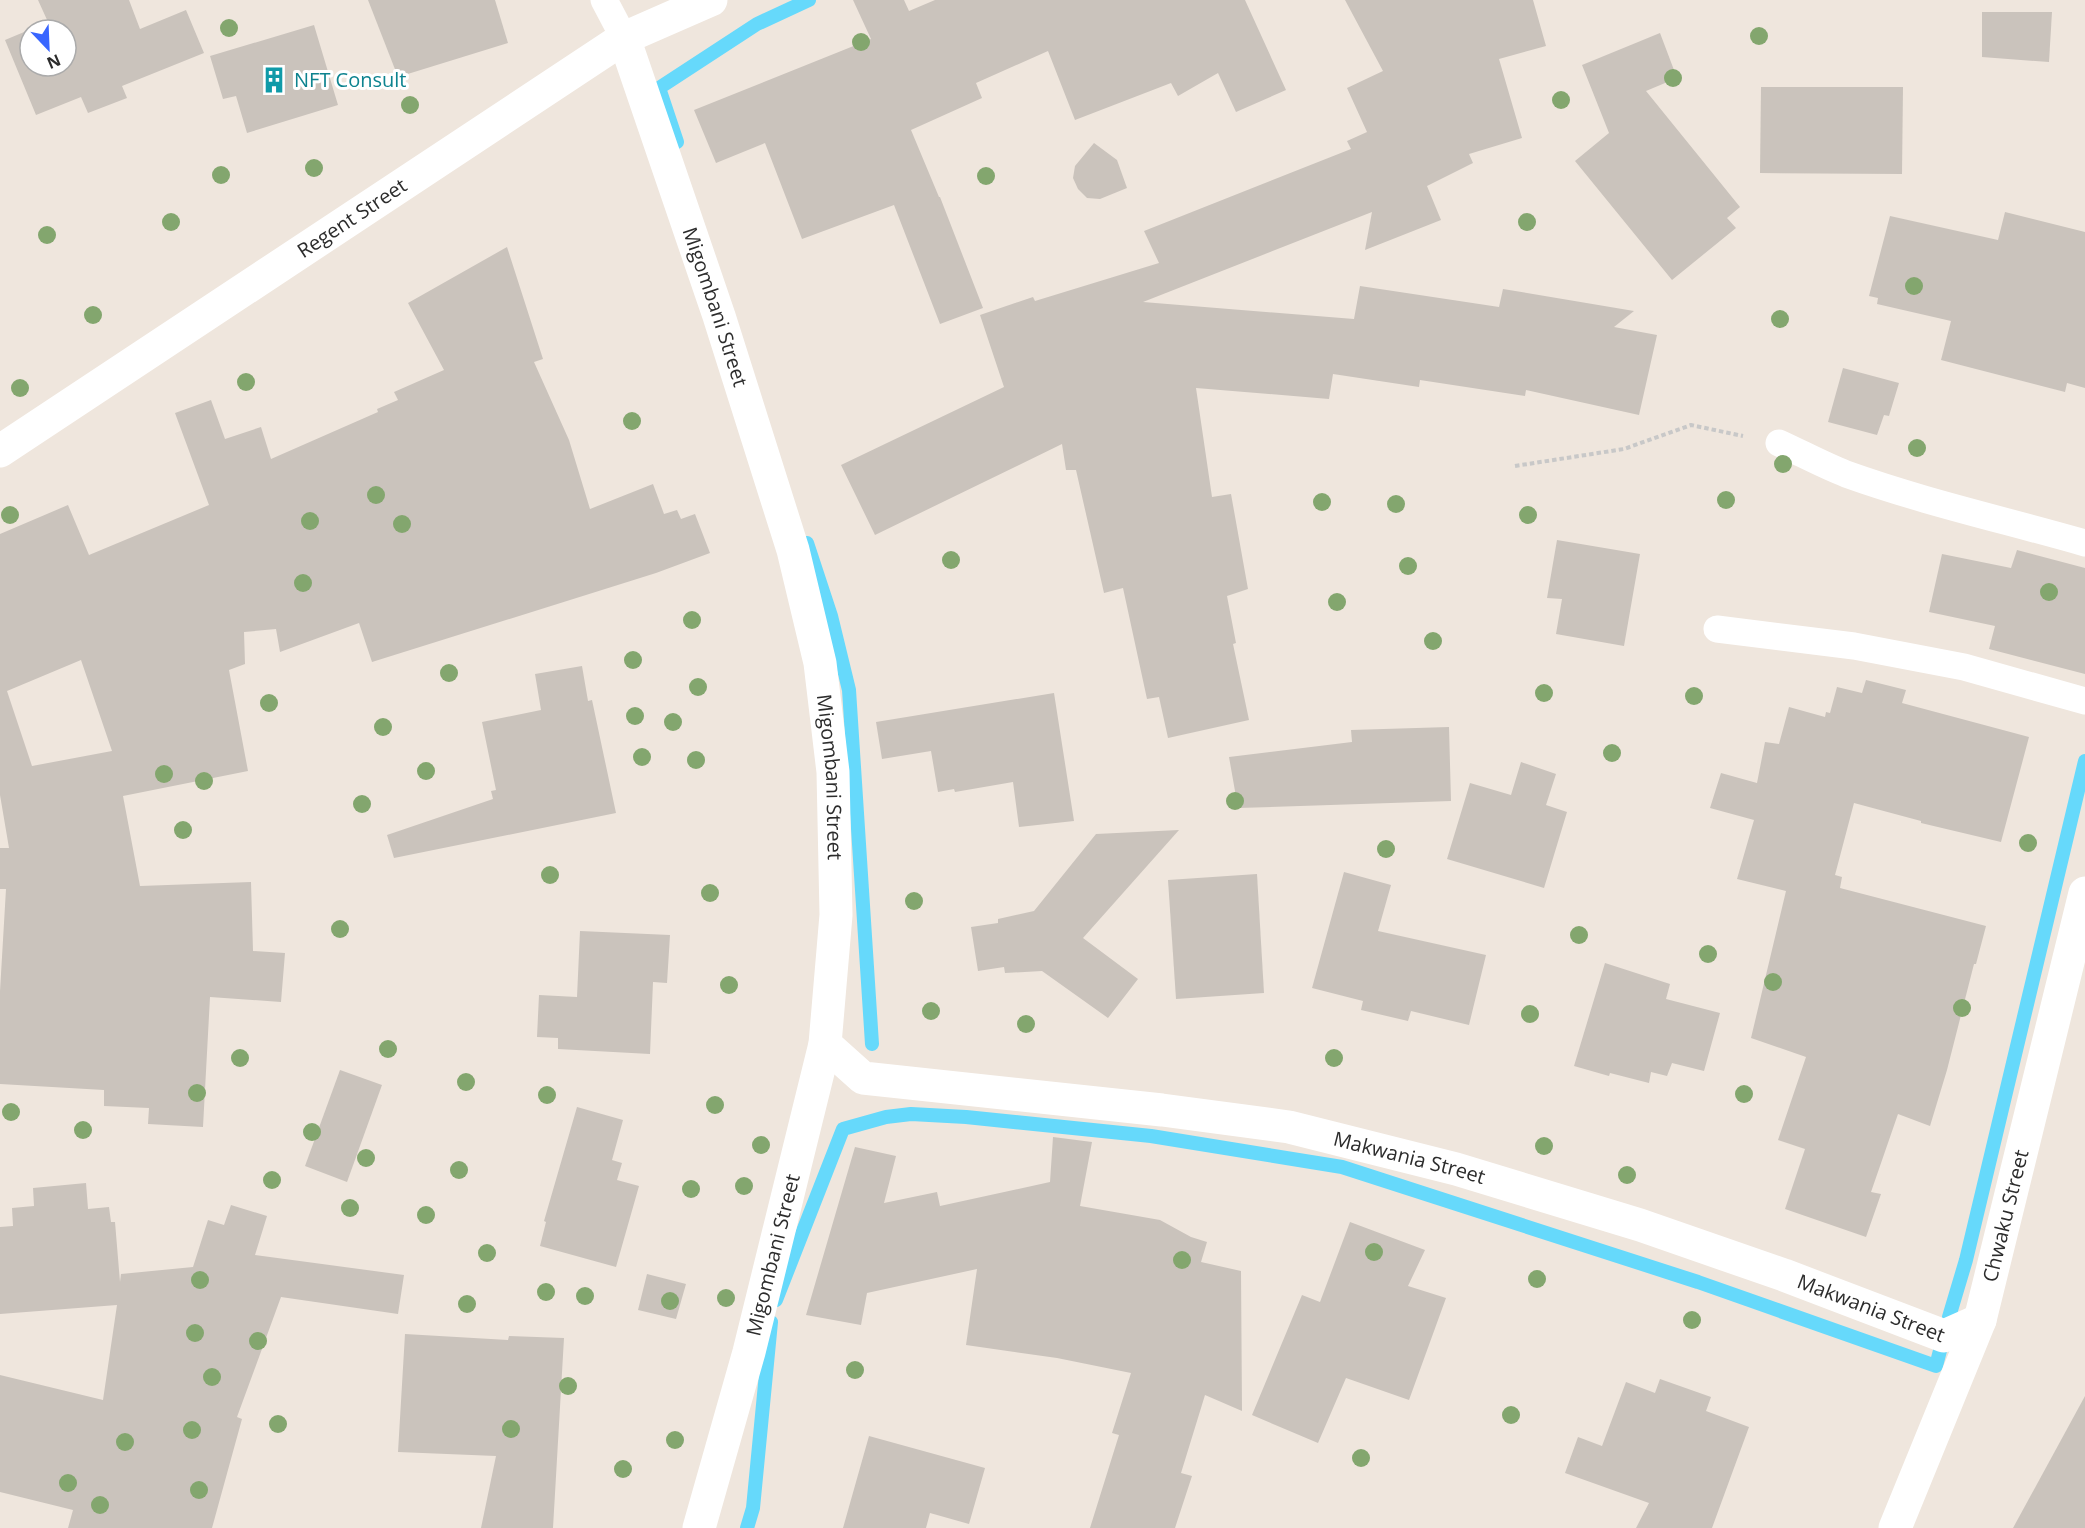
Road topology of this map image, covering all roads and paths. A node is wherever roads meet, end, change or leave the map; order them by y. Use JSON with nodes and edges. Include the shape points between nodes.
{"nodes":[{"id":1,"x":604,"y":0,"type":"edge"},
{"id":2,"x":711,"y":0,"type":"edge"},
{"id":3,"x":624,"y":38,"type":"junction"},
{"id":4,"x":1779,"y":442,"type":"joint"},
{"id":5,"x":0,"y":451,"type":"edge"},
{"id":6,"x":1515,"y":466,"type":"dead end"},
{"id":7,"x":2085,"y":543,"type":"edge"},
{"id":8,"x":1718,"y":630,"type":"dead end"},
{"id":9,"x":2085,"y":701,"type":"edge"},
{"id":10,"x":2085,"y":893,"type":"edge"},
{"id":11,"x":825,"y":1044,"type":"junction"},
{"id":12,"x":1980,"y":1320,"type":"junction"},
{"id":13,"x":699,"y":1528,"type":"edge"},
{"id":14,"x":1895,"y":1528,"type":"edge"}],
"edges":[{"from":1,"to":3,"type":"lane"},
{"from":2,"to":3,"type":"main road","name":"Regent Street"},
{"from":3,"to":5,"type":"main road","name":"Regent Street"},
{"from":3,"to":11,"type":"main road","name":"Migombani Street","via":[[719,316],[789,539],[820,663],[833,772],[836,903]]},
{"from":4,"to":6,"type":"path","via":[[1691,426],[1624,449]]},
{"from":4,"to":7,"type":"lane","via":[[1844,473]]},
{"from":8,"to":9,"type":"lane","via":[[1854,646],[1964,667]]},
{"from":10,"to":12,"type":"main road","name":"Chwaku Street"},
{"from":11,"to":12,"type":"main road","name":"Makwania Street","via":[[863,1078],[1289,1127],[1456,1169],[1640,1225],[1944,1336]]},
{"from":11,"to":13,"type":"main road","name":"Migombani Street","via":[[749,1352]]},
{"from":12,"to":14,"type":"main road","name":"Chwaku Street"}]}
